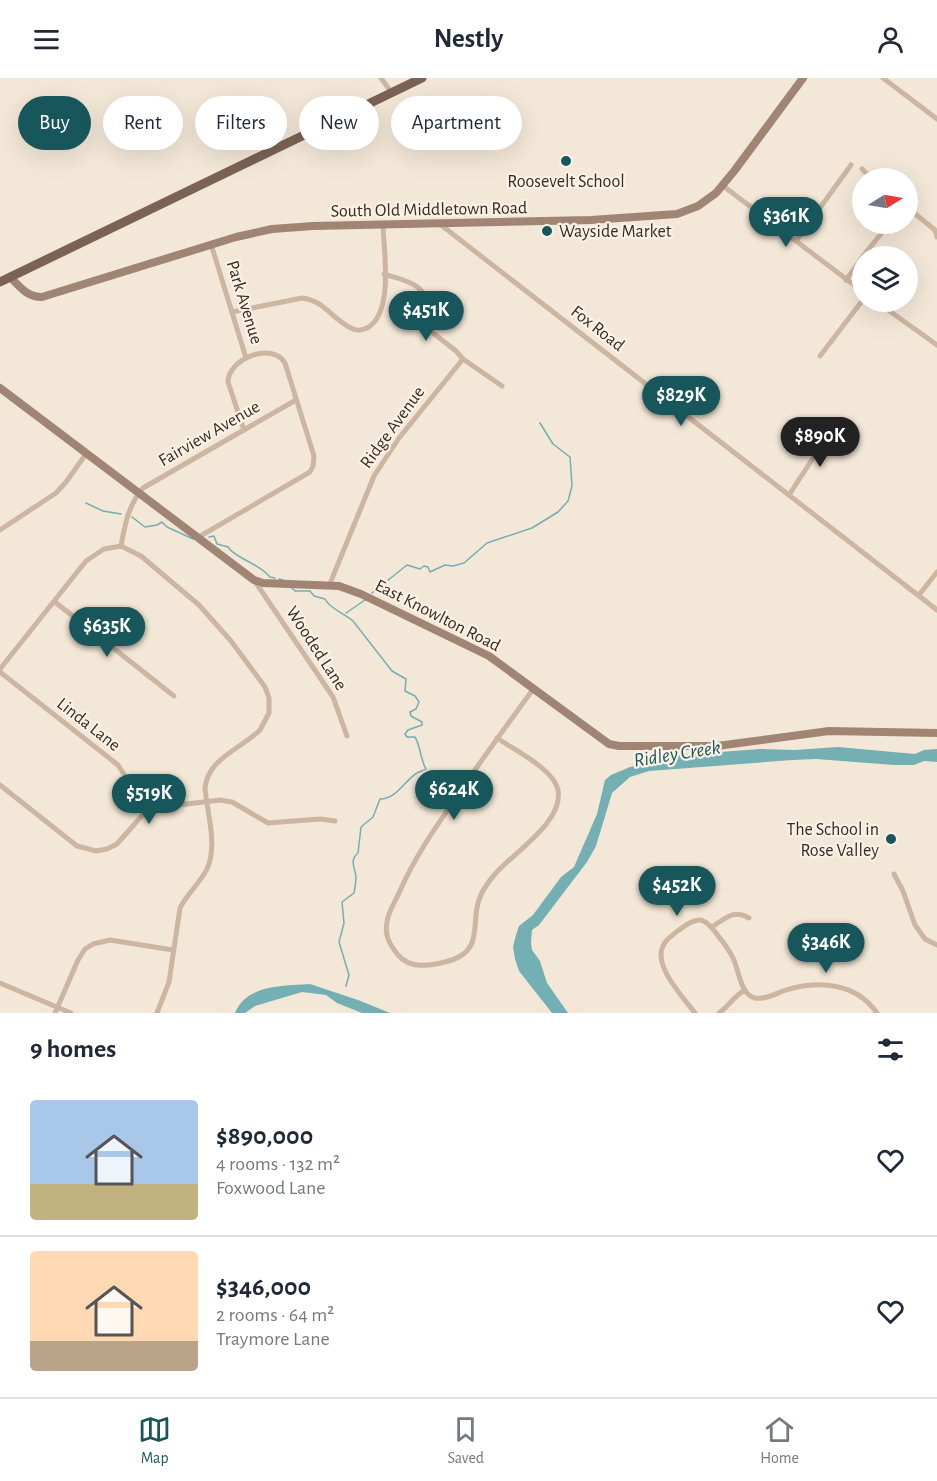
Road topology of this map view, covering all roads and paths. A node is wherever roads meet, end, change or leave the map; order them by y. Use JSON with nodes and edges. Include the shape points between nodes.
{"nodes":[{"id":1,"x":381,"y":78,"type":"edge"},
{"id":2,"x":422,"y":78,"type":"edge"},
{"id":3,"x":803,"y":78,"type":"edge"},
{"id":4,"x":883,"y":78,"type":"edge"},
{"id":5,"x":392,"y":93,"type":"junction"},
{"id":6,"x":937,"y":119,"type":"edge"},
{"id":7,"x":851,"y":165,"type":"dead end"},
{"id":8,"x":722,"y":185,"type":"junction"},
{"id":9,"x":918,"y":216,"type":"edge"},
{"id":10,"x":441,"y":225,"type":"junction"},
{"id":11,"x":383,"y":226,"type":"junction"},
{"id":12,"x":881,"y":234,"type":"edge"},
{"id":13,"x":937,"y":237,"type":"edge"},
{"id":14,"x":796,"y":241,"type":"junction"},
{"id":15,"x":211,"y":244,"type":"junction"},
{"id":16,"x":872,"y":246,"type":"edge"},
{"id":17,"x":852,"y":272,"type":"edge"},
{"id":18,"x":384,"y":274,"type":"junction"},
{"id":19,"x":10,"y":277,"type":"junction"},
{"id":20,"x":846,"y":280,"type":"junction"},
{"id":21,"x":0,"y":282,"type":"edge"},
{"id":22,"x":852,"y":284,"type":"edge"},
{"id":23,"x":232,"y":312,"type":"junction"},
{"id":24,"x":854,"y":312,"type":"edge"},
{"id":25,"x":891,"y":312,"type":"edge"},
{"id":26,"x":937,"y":345,"type":"edge"},
{"id":27,"x":820,"y":356,"type":"dead end"},
{"id":28,"x":246,"y":358,"type":"junction"},
{"id":29,"x":463,"y":359,"type":"junction"},
{"id":30,"x":502,"y":386,"type":"dead end"},
{"id":31,"x":0,"y":388,"type":"edge"},
{"id":32,"x":297,"y":400,"type":"junction"},
{"id":33,"x":831,"y":429,"type":"dead end"},
{"id":34,"x":244,"y":430,"type":"junction"},
{"id":35,"x":86,"y":454,"type":"junction"},
{"id":36,"x":138,"y":494,"type":"junction"},
{"id":37,"x":789,"y":495,"type":"junction"},
{"id":38,"x":0,"y":531,"type":"edge"},
{"id":39,"x":197,"y":538,"type":"junction"},
{"id":40,"x":121,"y":546,"type":"junction"},
{"id":41,"x":937,"y":572,"type":"edge"},
{"id":42,"x":254,"y":580,"type":"junction"},
{"id":43,"x":329,"y":586,"type":"junction"},
{"id":44,"x":919,"y":596,"type":"junction"},
{"id":45,"x":55,"y":602,"type":"junction"},
{"id":46,"x":937,"y":610,"type":"edge"},
{"id":47,"x":0,"y":670,"type":"edge"},
{"id":48,"x":534,"y":688,"type":"junction"},
{"id":49,"x":174,"y":696,"type":"dead end"},
{"id":50,"x":937,"y":733,"type":"edge"},
{"id":51,"x":347,"y":736,"type":"dead end"},
{"id":52,"x":497,"y":738,"type":"junction"},
{"id":53,"x":0,"y":785,"type":"edge"},
{"id":54,"x":206,"y":802,"type":"junction"},
{"id":55,"x":147,"y":810,"type":"junction"},
{"id":56,"x":335,"y":821,"type":"dead end"},
{"id":57,"x":894,"y":873,"type":"dead end"},
{"id":58,"x":749,"y":918,"type":"dead end"},
{"id":59,"x":712,"y":927,"type":"junction"},
{"id":60,"x":937,"y":945,"type":"edge"},
{"id":61,"x":173,"y":950,"type":"junction"},
{"id":62,"x":0,"y":983,"type":"edge"},
{"id":63,"x":745,"y":990,"type":"junction"},
{"id":64,"x":57,"y":1010,"type":"edge"},
{"id":65,"x":71,"y":1013,"type":"edge"},
{"id":66,"x":157,"y":1013,"type":"edge"},
{"id":67,"x":695,"y":1013,"type":"edge"},
{"id":68,"x":719,"y":1013,"type":"edge"},
{"id":69,"x":877,"y":1013,"type":"edge"}],
"edges":[{"from":1,"to":5,"type":"street"},
{"from":2,"to":5,"type":"main road"},
{"from":3,"to":8,"type":"main road","name":"South Old Middletown Road"},
{"from":4,"to":6,"type":"street"},
{"from":5,"to":19,"type":"main road"},
{"from":7,"to":14,"type":"street"},
{"from":8,"to":10,"type":"main road","name":"South Old Middletown Road","via":[[698,206],[667,216]]},
{"from":8,"to":14,"type":"street"},
{"from":9,"to":13,"type":"street","via":[[935,230]]},
{"from":10,"to":11,"type":"main road","name":"South Old Middletown Road"},
{"from":10,"to":37,"type":"street","name":"Fox Road"},
{"from":11,"to":15,"type":"main road","name":"South Old Middletown Road","via":[[272,230]]},
{"from":11,"to":18,"type":"street"},
{"from":12,"to":16,"type":"street"},
{"from":14,"to":20,"type":"street"},
{"from":15,"to":19,"type":"main road","name":"South Old Middletown Road","via":[[42,297],[26,293]]},
{"from":15,"to":23,"type":"street","name":"Park Avenue"},
{"from":17,"to":20,"type":"street"},
{"from":18,"to":23,"type":"street","via":[[380,315],[373,324],[357,331],[314,300],[302,298]]},
{"from":18,"to":29,"type":"street","via":[[416,285],[424,298],[418,318]]},
{"from":19,"to":21,"type":"main road"},
{"from":20,"to":22,"type":"street"},
{"from":23,"to":28,"type":"street","name":"Park Avenue"},
{"from":24,"to":27,"type":"street"},
{"from":25,"to":26,"type":"street"},
{"from":28,"to":32,"type":"street","via":[[267,352],[282,356]]},
{"from":28,"to":34,"type":"street","name":"Park Avenue","via":[[228,375]]},
{"from":29,"to":30,"type":"street"},
{"from":29,"to":43,"type":"street","name":"Ridge Avenue","via":[[399,438],[374,476]]},
{"from":31,"to":35,"type":"main road","name":"East Knowlton Road"},
{"from":32,"to":34,"type":"street","name":"Fairview Avenue"},
{"from":32,"to":39,"type":"street","via":[[314,456],[310,472]]},
{"from":33,"to":37,"type":"street"},
{"from":34,"to":36,"type":"street","name":"Fairview Avenue"},
{"from":35,"to":36,"type":"main road","name":"East Knowlton Road"},
{"from":35,"to":38,"type":"street","via":[[56,493]]},
{"from":36,"to":39,"type":"main road","name":"East Knowlton Road"},
{"from":36,"to":40,"type":"street","via":[[126,517]]},
{"from":37,"to":44,"type":"street","name":"Fox Road"},
{"from":39,"to":42,"type":"main road","name":"East Knowlton Road"},
{"from":40,"to":45,"type":"street","via":[[94,554]]},
{"from":40,"to":54,"type":"street","via":[[142,556],[199,605],[231,641],[269,698],[269,713],[260,730],[210,770]]},
{"from":41,"to":44,"type":"street"},
{"from":42,"to":43,"type":"main road","name":"East Knowlton Road"},
{"from":42,"to":51,"type":"street","name":"Wooded Lane","via":[[333,698]]},
{"from":43,"to":48,"type":"main road","name":"East Knowlton Road","via":[[356,591],[453,637],[489,656]]},
{"from":44,"to":46,"type":"street","name":"Fox Road"},
{"from":45,"to":47,"type":"street"},
{"from":45,"to":49,"type":"street"},
{"from":47,"to":55,"type":"street","name":"Linda Lane","via":[[118,765]]},
{"from":48,"to":50,"type":"main road","name":"East Knowlton Road","via":[[595,736],[619,746],[717,746],[829,731]]},
{"from":48,"to":52,"type":"street"},
{"from":52,"to":52,"type":"street","via":[[556,780],[558,804],[542,828],[495,874],[480,896],[470,947],[448,962],[411,964],[401,959],[388,941],[387,921],[410,868]]},
{"from":53,"to":55,"type":"street","via":[[87,850],[105,850],[117,844]]},
{"from":54,"to":55,"type":"street"},
{"from":54,"to":56,"type":"street","via":[[232,802],[268,823]]},
{"from":54,"to":61,"type":"street","via":[[211,857],[207,870],[180,908]]},
{"from":57,"to":60,"type":"street","via":[[915,925],[925,939]]},
{"from":58,"to":59,"type":"street","via":[[734,914]]},
{"from":59,"to":63,"type":"street","via":[[733,957]]},
{"from":59,"to":67,"type":"street","via":[[705,921],[693,921],[669,938],[661,951],[663,969]]},
{"from":61,"to":64,"type":"street","via":[[110,940],[93,944],[78,960]]},
{"from":61,"to":66,"type":"street","via":[[166,993]]},
{"from":62,"to":64,"type":"street"},
{"from":63,"to":68,"type":"street"},
{"from":63,"to":69,"type":"street","via":[[757,999],[816,985],[846,988],[862,996]]},
{"from":64,"to":65,"type":"street"}]}
